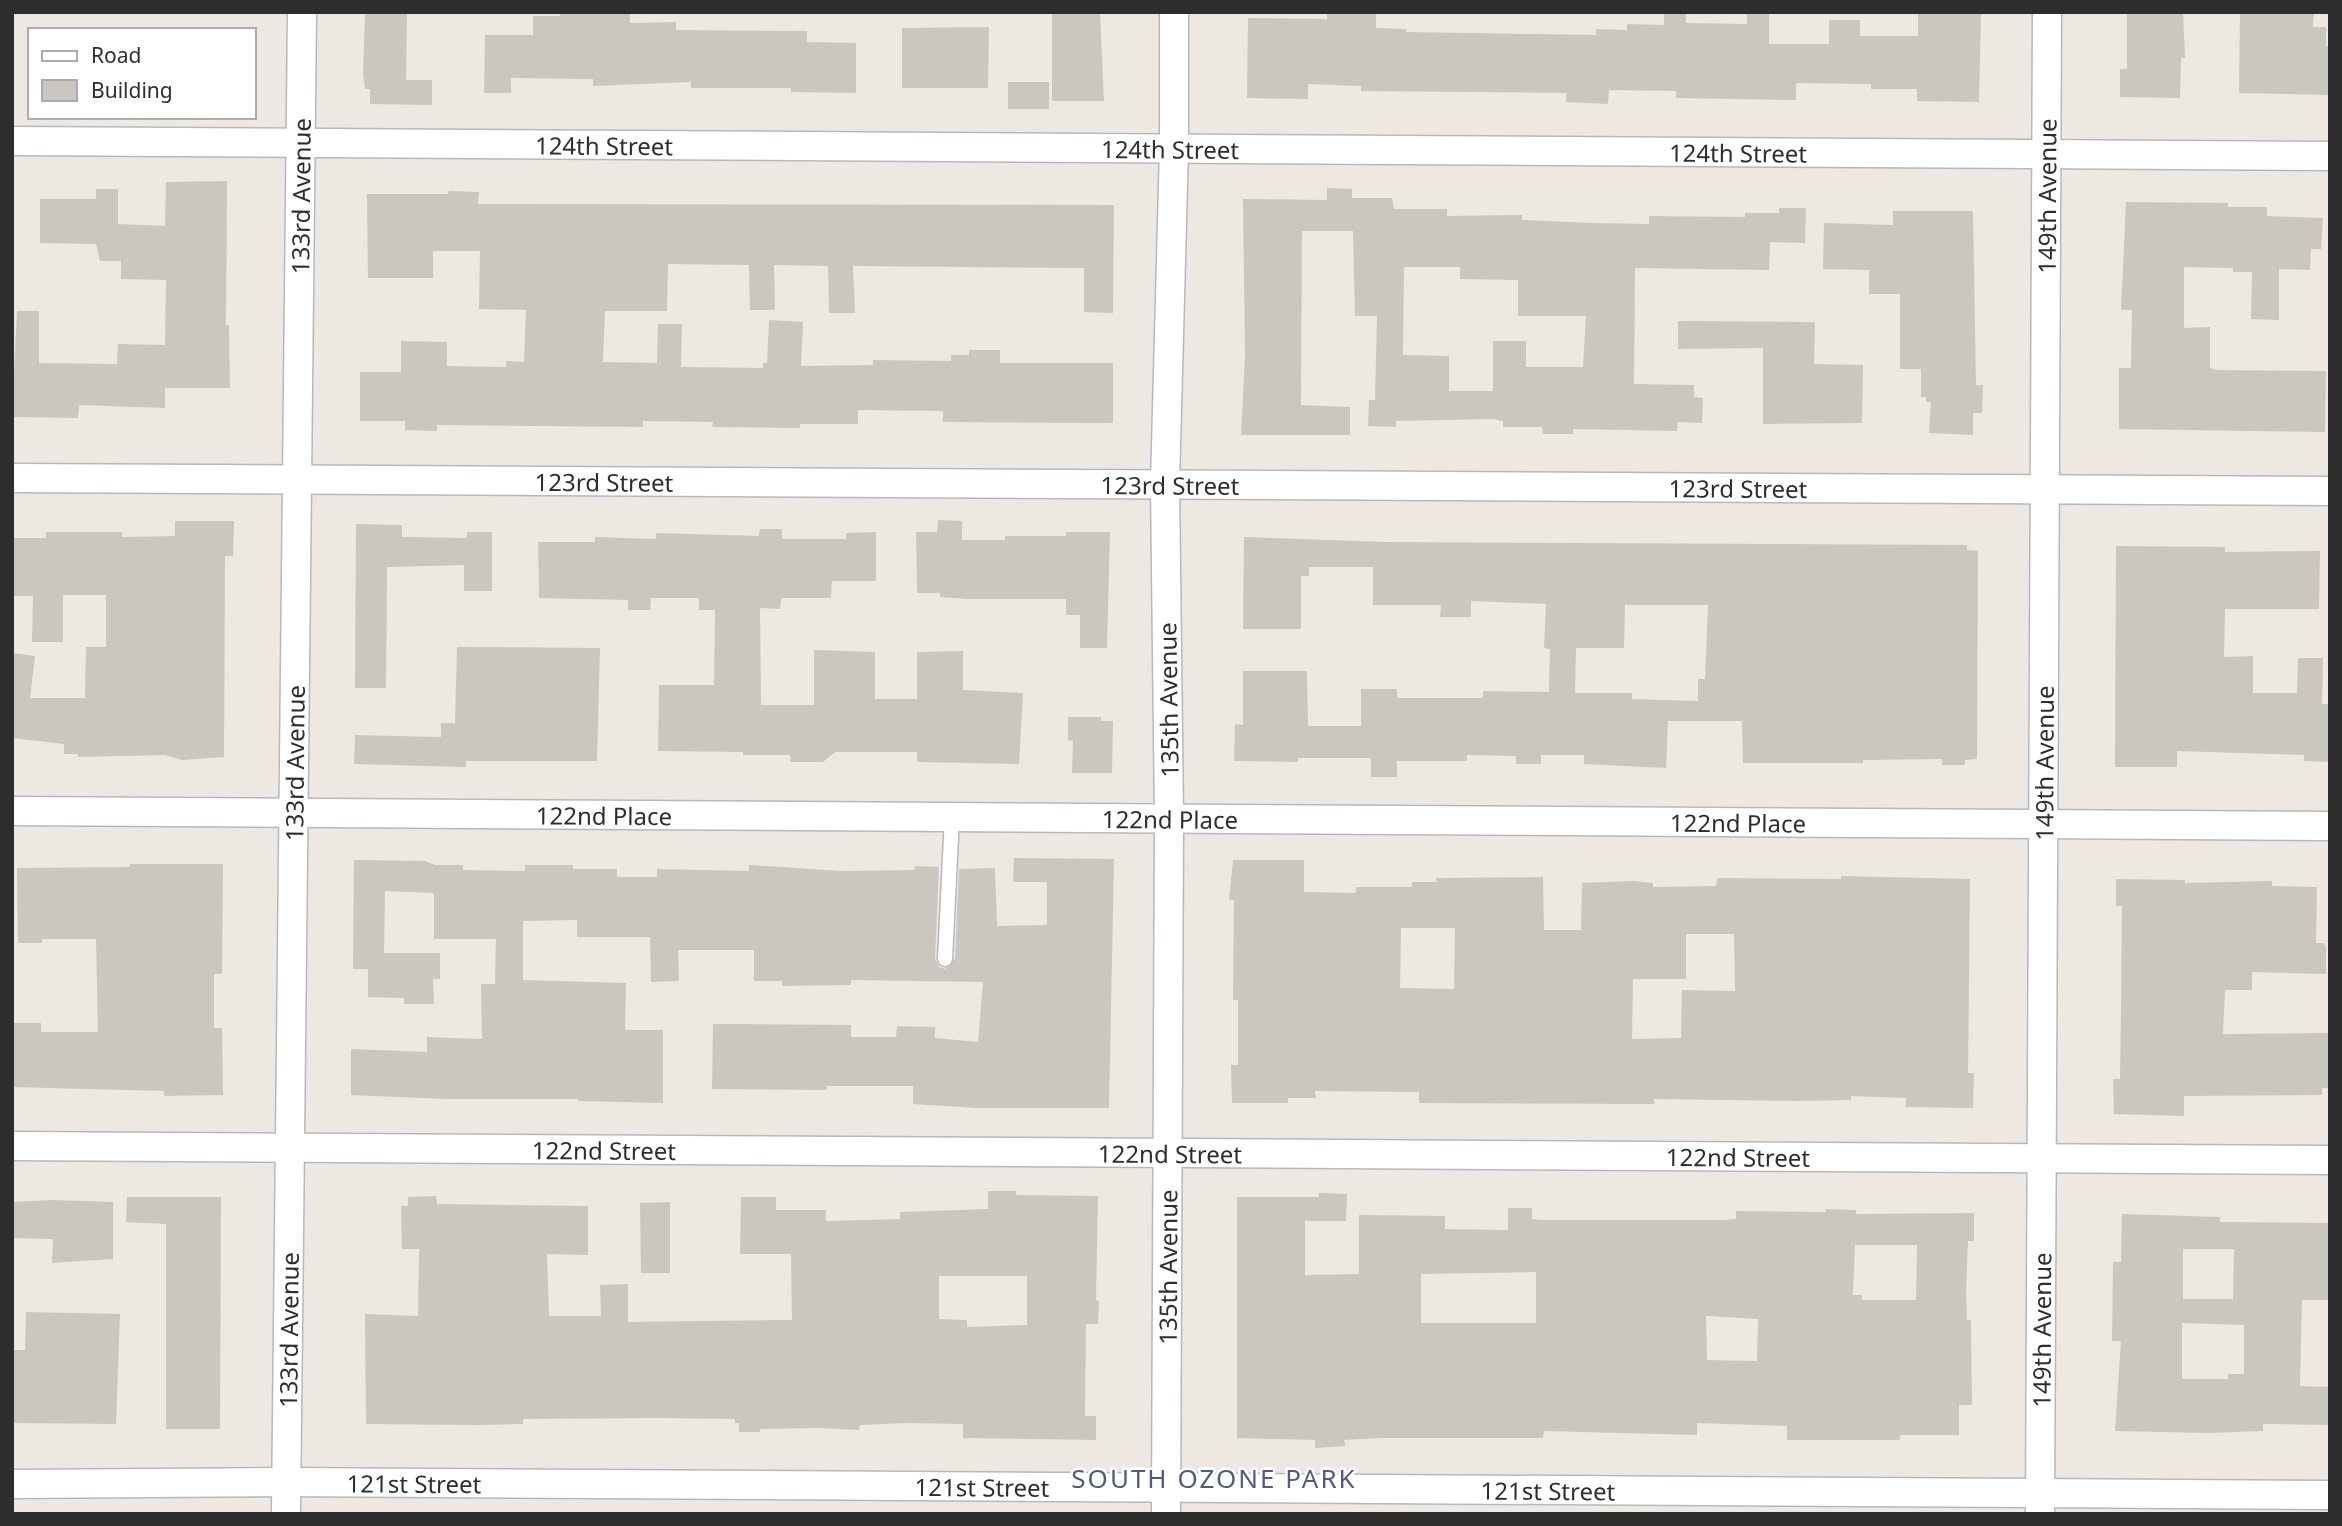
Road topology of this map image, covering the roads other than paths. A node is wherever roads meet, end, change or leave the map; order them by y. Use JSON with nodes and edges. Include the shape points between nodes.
{"nodes":[{"id":1,"x":302,"y":12,"type":"edge"},
{"id":2,"x":1174,"y":12,"type":"edge"},
{"id":3,"x":2047,"y":12,"type":"edge"},
{"id":4,"x":12,"y":141,"type":"edge"},
{"id":5,"x":300,"y":143,"type":"junction"},
{"id":6,"x":1174,"y":148,"type":"junction"},
{"id":7,"x":2046,"y":154,"type":"junction"},
{"id":8,"x":2330,"y":156,"type":"edge"},
{"id":9,"x":12,"y":478,"type":"edge"},
{"id":10,"x":297,"y":480,"type":"junction"},
{"id":11,"x":1165,"y":484,"type":"junction"},
{"id":12,"x":2044,"y":489,"type":"junction"},
{"id":13,"x":2330,"y":491,"type":"edge"},
{"id":14,"x":12,"y":811,"type":"edge"},
{"id":15,"x":293,"y":813,"type":"junction"},
{"id":16,"x":952,"y":817,"type":"junction"},
{"id":17,"x":1170,"y":818,"type":"junction"},
{"id":18,"x":2043,"y":824,"type":"junction"},
{"id":19,"x":2330,"y":825,"type":"edge"},
{"id":20,"x":946,"y":959,"type":"dead end"},
{"id":21,"x":12,"y":1146,"type":"edge"},
{"id":22,"x":290,"y":1148,"type":"junction"},
{"id":23,"x":1167,"y":1153,"type":"junction"},
{"id":24,"x":2041,"y":1158,"type":"junction"},
{"id":25,"x":2330,"y":1160,"type":"edge"},
{"id":26,"x":286,"y":1482,"type":"junction"},
{"id":27,"x":12,"y":1484,"type":"edge"},
{"id":28,"x":2330,"y":1495,"type":"edge"},
{"id":29,"x":1166,"y":1501,"type":"edge"},
{"id":30,"x":2040,"y":1503,"type":"edge"},
{"id":31,"x":286,"y":1514,"type":"edge"}],
"edges":[{"from":1,"to":5,"type":"street","name":"133rd Avenue"},
{"from":2,"to":6,"type":"street","name":"135th Avenue"},
{"from":3,"to":7,"type":"street","name":"149th Avenue"},
{"from":4,"to":5,"type":"street","name":"124th Street"},
{"from":5,"to":6,"type":"street","name":"124th Street"},
{"from":5,"to":10,"type":"street","name":"133rd Avenue"},
{"from":6,"to":7,"type":"street","name":"124th Street"},
{"from":6,"to":11,"type":"street","name":"135th Avenue"},
{"from":7,"to":8,"type":"street","name":"124th Street"},
{"from":7,"to":12,"type":"street","name":"149th Avenue"},
{"from":9,"to":10,"type":"street","name":"123rd Street"},
{"from":10,"to":11,"type":"street","name":"123rd Street"},
{"from":10,"to":15,"type":"street","name":"133rd Avenue"},
{"from":11,"to":12,"type":"street","name":"123rd Street"},
{"from":11,"to":17,"type":"street","name":"135th Avenue"},
{"from":12,"to":13,"type":"street","name":"123rd Street"},
{"from":12,"to":18,"type":"street","name":"149th Avenue"},
{"from":14,"to":15,"type":"street","name":"122nd Place"},
{"from":15,"to":16,"type":"street","name":"122nd Place"},
{"from":15,"to":22,"type":"street","name":"133rd Avenue"},
{"from":16,"to":17,"type":"street","name":"122nd Place"},
{"from":16,"to":20,"type":"lane"},
{"from":17,"to":18,"type":"street","name":"122nd Place"},
{"from":17,"to":23,"type":"street","name":"135th Avenue"},
{"from":18,"to":19,"type":"street","name":"122nd Place"},
{"from":18,"to":24,"type":"street","name":"149th Avenue"},
{"from":21,"to":22,"type":"street","name":"122nd Street"},
{"from":22,"to":23,"type":"street","name":"122nd Street"},
{"from":22,"to":26,"type":"street","name":"133rd Avenue"},
{"from":23,"to":24,"type":"street","name":"122nd Street"},
{"from":23,"to":29,"type":"street","name":"135th Avenue"},
{"from":24,"to":25,"type":"street","name":"122nd Street"},
{"from":24,"to":30,"type":"street","name":"149th Avenue"},
{"from":26,"to":27,"type":"street","name":"121st Street"},
{"from":26,"to":29,"type":"street","name":"121st Street"},
{"from":26,"to":31,"type":"street","name":"133rd Avenue"},
{"from":28,"to":30,"type":"street","name":"121st Street"},
{"from":29,"to":30,"type":"street","name":"121st Street"}]}
